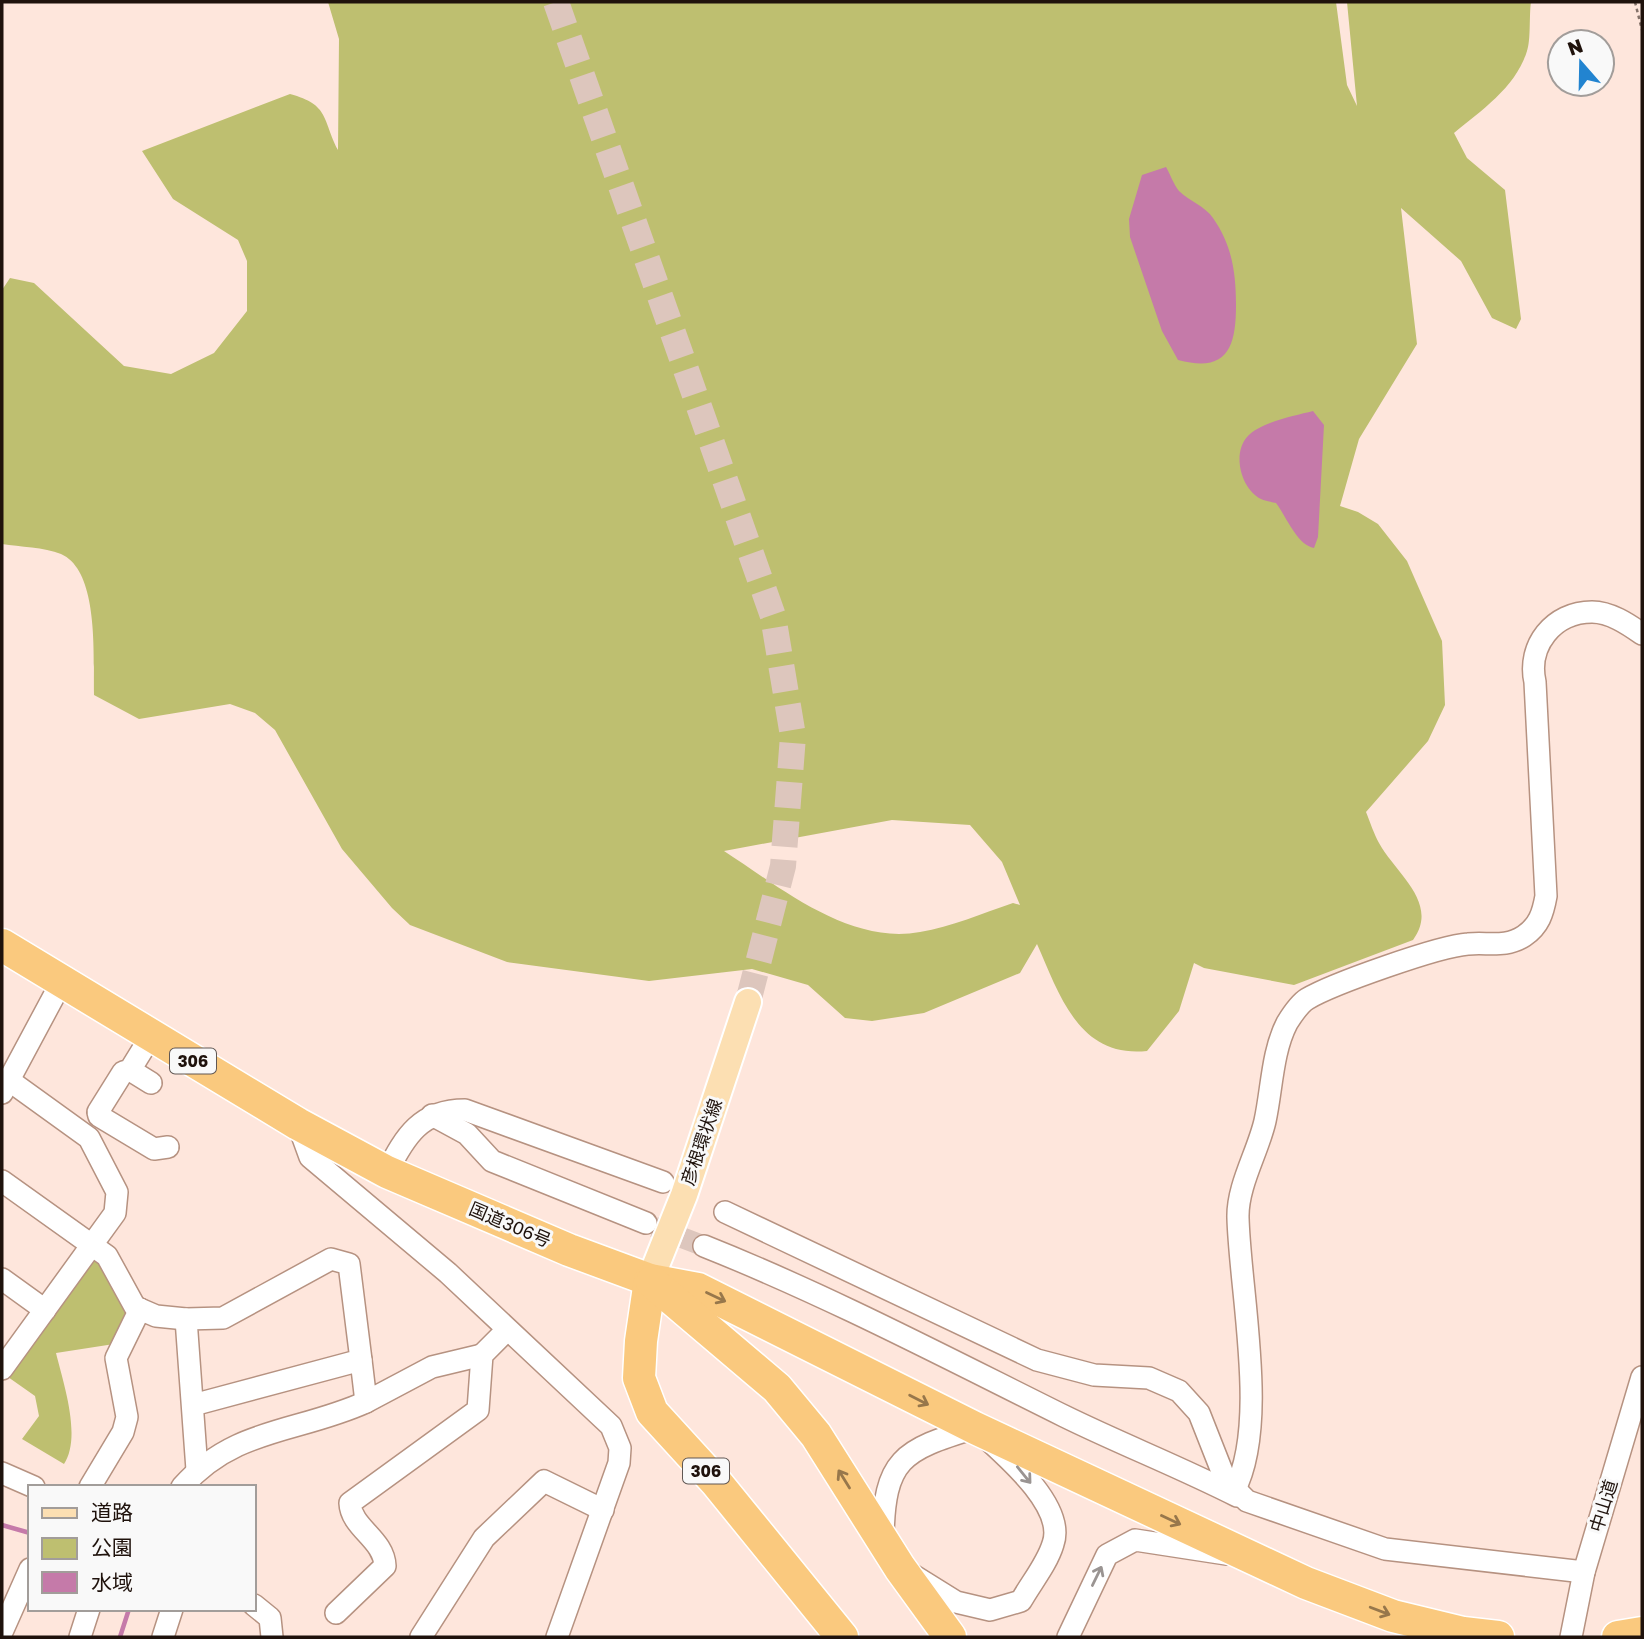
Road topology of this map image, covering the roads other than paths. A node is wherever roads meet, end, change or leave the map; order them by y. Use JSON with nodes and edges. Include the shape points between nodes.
{"nodes":[{"id":1,"x":1642,"y":634,"type":"edge"},
{"id":2,"x":2,"y":945,"type":"edge"},
{"id":3,"x":62,"y":981,"type":"junction"},
{"id":4,"x":748,"y":1002,"type":"tunnel mouth"},
{"id":5,"x":151,"y":1035,"type":"junction"},
{"id":6,"x":130,"y":1070,"type":"junction"},
{"id":7,"x":152,"y":1083,"type":"dead end"},
{"id":8,"x":6,"y":1087,"type":"edge"},
{"id":9,"x":432,"y":1115,"type":"junction"},
{"id":10,"x":298,"y":1124,"type":"junction"},
{"id":11,"x":168,"y":1147,"type":"dead end"},
{"id":12,"x":387,"y":1172,"type":"junction"},
{"id":13,"x":2,"y":1181,"type":"edge"},
{"id":14,"x":663,"y":1182,"type":"dead end"},
{"id":15,"x":725,"y":1212,"type":"dead end"},
{"id":16,"x":646,"y":1223,"type":"tunnel mouth"},
{"id":17,"x":91,"y":1246,"type":"junction"},
{"id":18,"x":704,"y":1246,"type":"tunnel mouth"},
{"id":19,"x":2,"y":1279,"type":"edge"},
{"id":20,"x":650,"y":1280,"type":"junction"},
{"id":21,"x":140,"y":1309,"type":"junction"},
{"id":22,"x":45,"y":1310,"type":"junction"},
{"id":23,"x":186,"y":1319,"type":"junction"},
{"id":24,"x":506,"y":1331,"type":"junction"},
{"id":25,"x":482,"y":1355,"type":"junction"},
{"id":26,"x":361,"y":1360,"type":"junction"},
{"id":27,"x":2,"y":1369,"type":"edge"},
{"id":28,"x":1642,"y":1377,"type":"edge"},
{"id":29,"x":366,"y":1402,"type":"junction"},
{"id":30,"x":193,"y":1405,"type":"junction"},
{"id":31,"x":975,"y":1428,"type":"junction"},
{"id":32,"x":197,"y":1470,"type":"junction"},
{"id":33,"x":5,"y":1480,"type":"edge"},
{"id":34,"x":91,"y":1485,"type":"edge"},
{"id":35,"x":184,"y":1485,"type":"edge"},
{"id":36,"x":28,"y":1486,"type":"edge"},
{"id":37,"x":1240,"y":1496,"type":"junction"},
{"id":38,"x":603,"y":1510,"type":"junction"},
{"id":39,"x":883,"y":1541,"type":"junction"},
{"id":40,"x":1251,"y":1558,"type":"junction"},
{"id":41,"x":901,"y":1568,"type":"junction"},
{"id":42,"x":1584,"y":1572,"type":"junction"},
{"id":43,"x":28,"y":1574,"type":"edge"},
{"id":44,"x":256,"y":1607,"type":"edge"},
{"id":45,"x":88,"y":1611,"type":"edge"},
{"id":46,"x":171,"y":1611,"type":"edge"},
{"id":47,"x":336,"y":1613,"type":"dead end"},
{"id":48,"x":2,"y":1632,"type":"edge"},
{"id":49,"x":1642,"y":1633,"type":"edge"},
{"id":50,"x":80,"y":1637,"type":"edge"},
{"id":51,"x":163,"y":1637,"type":"edge"},
{"id":52,"x":272,"y":1637,"type":"edge"},
{"id":53,"x":421,"y":1637,"type":"edge"},
{"id":54,"x":557,"y":1637,"type":"edge"},
{"id":55,"x":842,"y":1637,"type":"edge"},
{"id":56,"x":950,"y":1637,"type":"edge"},
{"id":57,"x":1068,"y":1637,"type":"edge"},
{"id":58,"x":1498,"y":1637,"type":"edge"},
{"id":59,"x":1571,"y":1637,"type":"edge"},
{"id":60,"x":1618,"y":1637,"type":"edge"}],
"edges":[{"from":1,"to":37,"type":"street","via":[[1593,612],[1552,627],[1535,649],[1531,664],[1546,896],[1536,926],[1509,944],[1445,949],[1323,990],[1304,1001],[1280,1037],[1264,1123],[1238,1216],[1250,1429]]},
{"from":2,"to":3,"type":"highway","name":"国道306号","number":"306"},
{"from":3,"to":5,"type":"highway","name":"国道306号","number":"306"},
{"from":3,"to":8,"type":"street"},
{"from":4,"to":20,"type":"main road","name":"彦根環状線","via":[[684,1195]]},
{"from":5,"to":6,"type":"street"},
{"from":5,"to":10,"type":"highway","name":"国道306号","number":"306"},
{"from":6,"to":7,"type":"street"},
{"from":6,"to":11,"type":"street","via":[[122,1072],[99,1116],[154,1149]]},
{"from":8,"to":17,"type":"street","via":[[89,1138],[117,1192],[115,1213]]},
{"from":9,"to":12,"type":"street","via":[[409,1132]]},
{"from":9,"to":14,"type":"street","via":[[465,1110]]},
{"from":9,"to":16,"type":"street","via":[[467,1134],[492,1161]]},
{"from":10,"to":12,"type":"highway","name":"国道306号","number":"306"},
{"from":10,"to":24,"type":"street","via":[[310,1157],[428,1256]]},
{"from":12,"to":20,"type":"highway","name":"国道306号","number":"306"},
{"from":13,"to":17,"type":"street"},
{"from":15,"to":37,"type":"street","via":[[1037,1360],[1076,1372],[1166,1383],[1199,1413],[1225,1479]]},
{"from":17,"to":21,"type":"street","via":[[107,1256]]},
{"from":17,"to":22,"type":"street"},
{"from":18,"to":37,"type":"street","via":[[814,1293],[1094,1431]]},
{"from":19,"to":22,"type":"street"},
{"from":20,"to":31,"type":"highway","one_way":true,"via":[[698,1289]]},
{"from":39,"to":20,"type":"highway","one_way":true,"via":[[816,1434],[777,1388]]},
{"from":20,"to":55,"type":"highway","number":"306","via":[[639,1378],[652,1412],[716,1482]]},
{"from":21,"to":23,"type":"street"},
{"from":21,"to":34,"type":"street","via":[[116,1358],[127,1417],[123,1432]]},
{"from":22,"to":27,"type":"street"},
{"from":23,"to":26,"type":"street","via":[[223,1318],[336,1259],[351,1267]]},
{"from":23,"to":30,"type":"street"},
{"from":24,"to":25,"type":"street"},
{"from":24,"to":38,"type":"street","via":[[611,1426],[620,1448],[619,1463]]},
{"from":25,"to":29,"type":"street","via":[[432,1367]]},
{"from":25,"to":47,"type":"street","via":[[478,1410],[350,1503],[350,1512],[384,1553],[385,1566]]},
{"from":26,"to":29,"type":"street"},
{"from":26,"to":30,"type":"street"},
{"from":28,"to":42,"type":"street","name":"中山道"},
{"from":29,"to":32,"type":"street","via":[[333,1417],[253,1437],[225,1449]]},
{"from":30,"to":32,"type":"street"},
{"from":31,"to":39,"type":"street","via":[[934,1440],[911,1453],[891,1475],[883,1497]]},
{"from":31,"to":40,"type":"highway","one_way":true},
{"from":31,"to":41,"type":"street","one_way":true,"via":[[1022,1471],[1053,1517],[1054,1543],[1021,1601],[990,1610],[956,1602]]},
{"from":32,"to":35,"type":"street"},
{"from":33,"to":36,"type":"street"},
{"from":37,"to":42,"type":"street","via":[[1385,1549]]},
{"from":38,"to":53,"type":"street","via":[[544,1481],[484,1538]]},
{"from":38,"to":54,"type":"street"},
{"from":39,"to":41,"type":"highway"},
{"from":57,"to":40,"type":"street","one_way":true,"via":[[1107,1555],[1135,1540]]},
{"from":40,"to":58,"type":"highway","one_way":true,"via":[[1393,1616]]},
{"from":41,"to":56,"type":"highway"},
{"from":42,"to":59,"type":"street","name":"中山道"},
{"from":43,"to":48,"type":"street"},
{"from":44,"to":52,"type":"street","via":[[270,1618]]},
{"from":45,"to":50,"type":"street"},
{"from":46,"to":51,"type":"street"},
{"from":49,"to":60,"type":"highway"}]}
